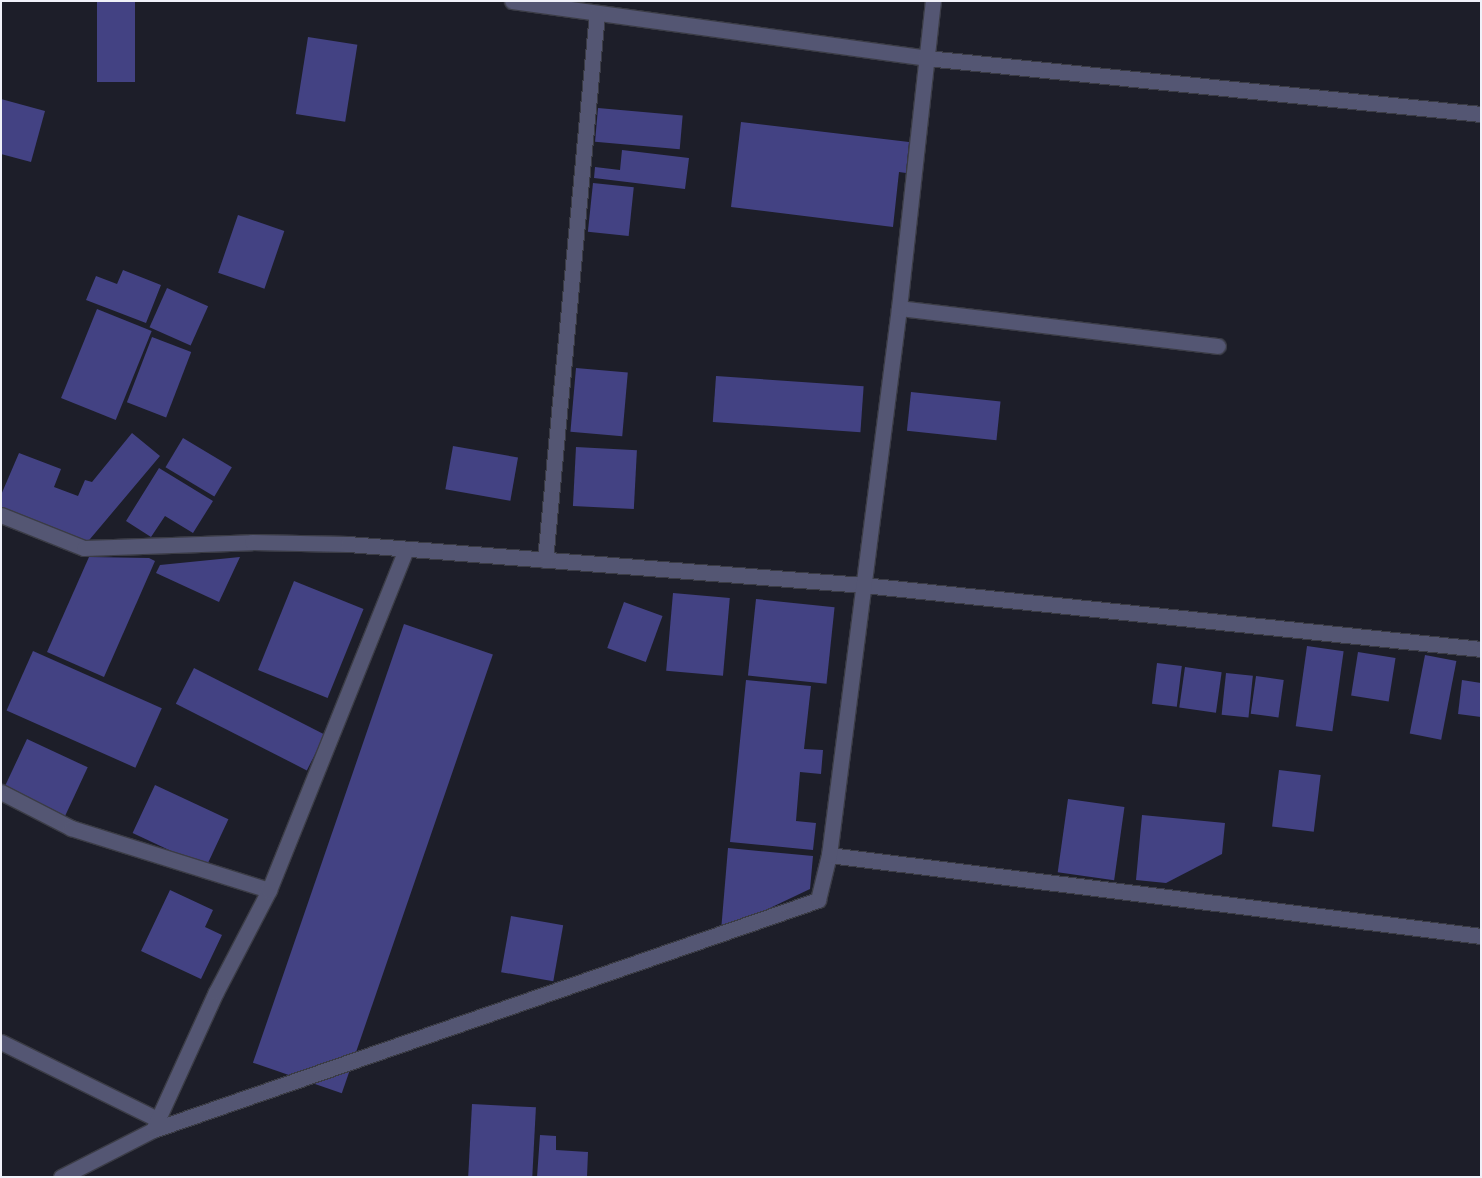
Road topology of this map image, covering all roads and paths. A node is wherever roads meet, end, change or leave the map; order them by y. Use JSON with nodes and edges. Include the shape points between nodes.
{"nodes":[{"id":1,"x":512,"y":1,"type":"edge"},
{"id":2,"x":933,"y":1,"type":"edge"},
{"id":3,"x":597,"y":13,"type":"junction"},
{"id":4,"x":926,"y":58,"type":"junction"},
{"id":5,"x":1481,"y":114,"type":"edge"},
{"id":6,"x":899,"y":308,"type":"junction"},
{"id":7,"x":1218,"y":346,"type":"dead end"},
{"id":8,"x":1,"y":515,"type":"edge"},
{"id":9,"x":406,"y":549,"type":"junction"},
{"id":10,"x":545,"y":560,"type":"junction"},
{"id":11,"x":863,"y":585,"type":"junction"},
{"id":12,"x":1481,"y":650,"type":"edge"},
{"id":13,"x":1,"y":792,"type":"edge"},
{"id":14,"x":829,"y":855,"type":"junction"},
{"id":15,"x":269,"y":890,"type":"junction"},
{"id":16,"x":1481,"y":936,"type":"edge"},
{"id":17,"x":1,"y":1042,"type":"edge"},
{"id":18,"x":155,"y":1124,"type":"junction"},
{"id":19,"x":61,"y":1177,"type":"edge"}],
"edges":[{"from":1,"to":3,"type":"street"},
{"from":2,"to":4,"type":"street"},
{"from":3,"to":4,"type":"street"},
{"from":3,"to":10,"type":"street"},
{"from":4,"to":5,"type":"street"},
{"from":4,"to":6,"type":"street"},
{"from":6,"to":7,"type":"street"},
{"from":6,"to":11,"type":"street"},
{"from":8,"to":9,"type":"street","via":[[84,548],[271,542]]},
{"from":9,"to":10,"type":"street"},
{"from":9,"to":15,"type":"street"},
{"from":10,"to":11,"type":"street"},
{"from":11,"to":12,"type":"street"},
{"from":11,"to":14,"type":"street"},
{"from":13,"to":15,"type":"street","via":[[72,828]]},
{"from":14,"to":16,"type":"street"},
{"from":14,"to":18,"type":"street","via":[[820,896],[815,902]]},
{"from":15,"to":18,"type":"street","via":[[216,992]]},
{"from":17,"to":18,"type":"street"},
{"from":18,"to":19,"type":"street"}]}
